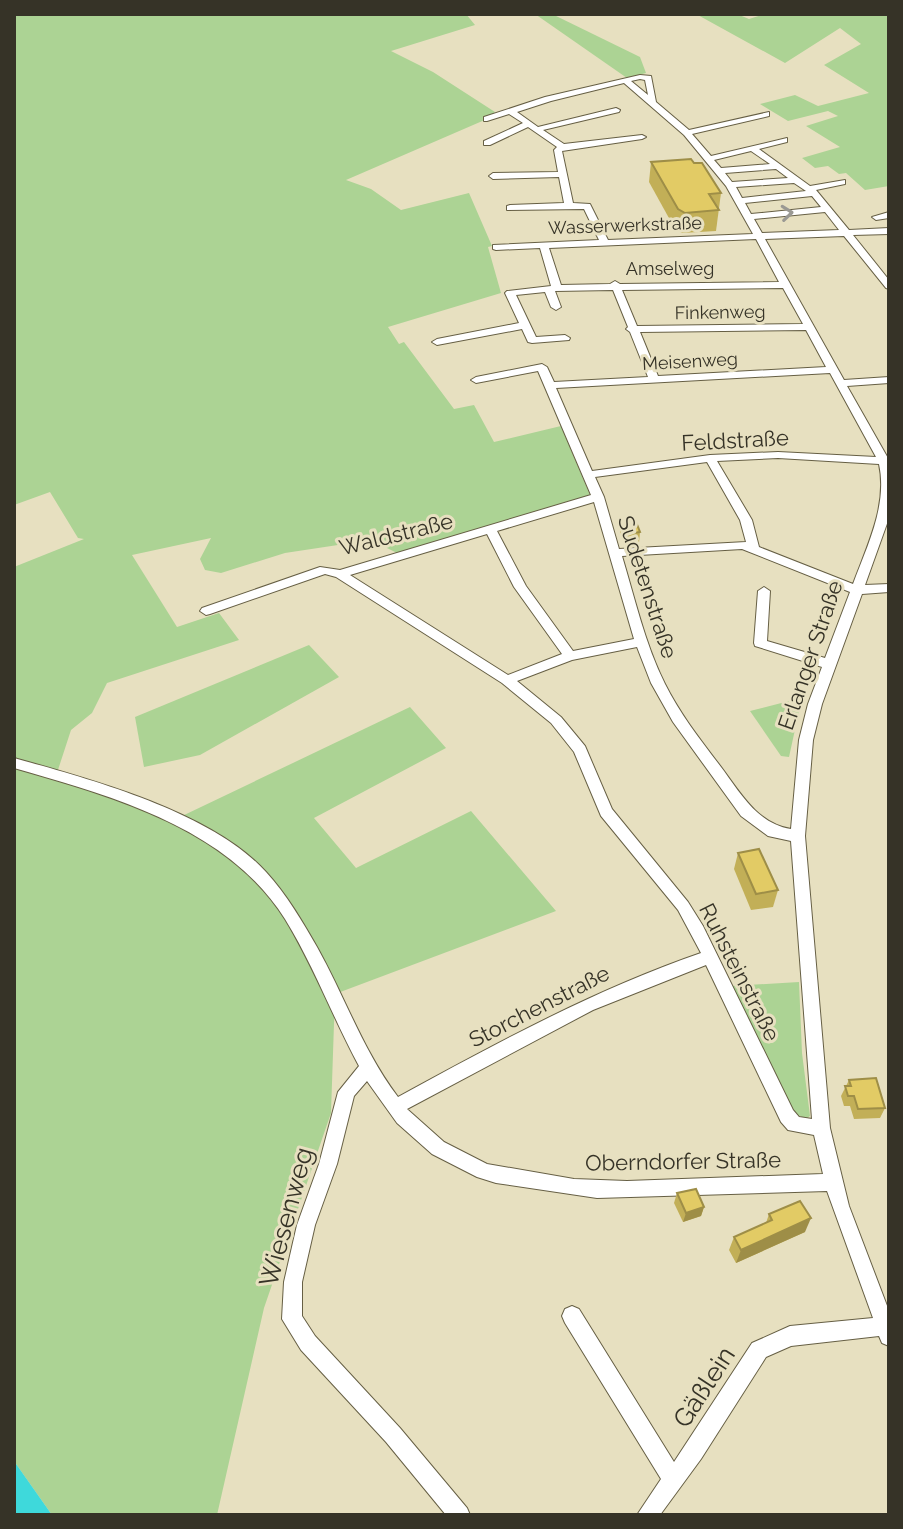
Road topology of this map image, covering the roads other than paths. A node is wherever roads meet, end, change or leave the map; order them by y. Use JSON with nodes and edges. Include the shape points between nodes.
{"nodes":[{"id":1,"x":625,"y":80,"type":"junction"},
{"id":2,"x":653,"y":101,"type":"junction"},
{"id":3,"x":616,"y":110,"type":"dead end"},
{"id":4,"x":510,"y":111,"type":"junction"},
{"id":5,"x":766,"y":114,"type":"dead end"},
{"id":6,"x":487,"y":119,"type":"dead end"},
{"id":7,"x":535,"y":126,"type":"junction"},
{"id":8,"x":687,"y":133,"type":"junction"},
{"id":9,"x":642,"y":137,"type":"dead end"},
{"id":10,"x":784,"y":140,"type":"dead end"},
{"id":11,"x":487,"y":143,"type":"dead end"},
{"id":12,"x":562,"y":147,"type":"junction"},
{"id":13,"x":753,"y":148,"type":"junction"},
{"id":14,"x":709,"y":159,"type":"junction"},
{"id":15,"x":780,"y":166,"type":"junction"},
{"id":16,"x":719,"y":171,"type":"junction"},
{"id":17,"x":562,"y":174,"type":"junction"},
{"id":18,"x":493,"y":176,"type":"dead end"},
{"id":19,"x":796,"y":180,"type":"junction"},
{"id":20,"x":842,"y":182,"type":"dead end"},
{"id":21,"x":730,"y":185,"type":"junction"},
{"id":22,"x":811,"y":191,"type":"junction"},
{"id":23,"x":739,"y":201,"type":"junction"},
{"id":24,"x":569,"y":206,"type":"junction"},
{"id":25,"x":510,"y":208,"type":"dead end"},
{"id":26,"x":827,"y":209,"type":"junction"},
{"id":27,"x":889,"y":215,"type":"edge"},
{"id":28,"x":748,"y":217,"type":"junction"},
{"id":29,"x":876,"y":217,"type":"dead end"},
{"id":30,"x":889,"y":231,"type":"edge"},
{"id":31,"x":847,"y":233,"type":"junction"},
{"id":32,"x":756,"y":235,"type":"junction"},
{"id":33,"x":604,"y":241,"type":"junction"},
{"id":34,"x":543,"y":244,"type":"junction"},
{"id":35,"x":496,"y":247,"type":"dead end"},
{"id":36,"x":615,"y":284,"type":"junction"},
{"id":37,"x":784,"y":285,"type":"junction"},
{"id":38,"x":889,"y":285,"type":"edge"},
{"id":39,"x":553,"y":288,"type":"junction"},
{"id":40,"x":556,"y":307,"type":"dead end"},
{"id":41,"x":525,"y":325,"type":"junction"},
{"id":42,"x":808,"y":327,"type":"junction"},
{"id":43,"x":631,"y":329,"type":"junction"},
{"id":44,"x":565,"y":338,"type":"dead end"},
{"id":45,"x":437,"y":342,"type":"dead end"},
{"id":46,"x":833,"y":370,"type":"junction"},
{"id":47,"x":654,"y":379,"type":"junction"},
{"id":48,"x":476,"y":380,"type":"dead end"},
{"id":49,"x":889,"y":380,"type":"edge"},
{"id":50,"x":841,"y":383,"type":"junction"},
{"id":51,"x":549,"y":385,"type":"junction"},
{"id":52,"x":885,"y":456,"type":"edge"},
{"id":53,"x":710,"y":458,"type":"junction"},
{"id":54,"x":588,"y":475,"type":"junction"},
{"id":55,"x":598,"y":497,"type":"junction"},
{"id":56,"x":491,"y":530,"type":"junction"},
{"id":57,"x":754,"y":549,"type":"junction"},
{"id":58,"x":614,"y":553,"type":"junction"},
{"id":59,"x":340,"y":574,"type":"junction"},
{"id":60,"x":889,"y":588,"type":"edge"},
{"id":61,"x":857,"y":590,"type":"junction"},
{"id":62,"x":764,"y":591,"type":"dead end"},
{"id":63,"x":206,"y":611,"type":"dead end"},
{"id":64,"x":641,"y":642,"type":"junction"},
{"id":65,"x":570,"y":656,"type":"junction"},
{"id":66,"x":829,"y":664,"type":"junction"},
{"id":67,"x":507,"y":680,"type":"junction"},
{"id":68,"x":14,"y":763,"type":"edge"},
{"id":69,"x":798,"y":836,"type":"junction"},
{"id":70,"x":709,"y":957,"type":"junction"},
{"id":71,"x":367,"y":1070,"type":"junction"},
{"id":72,"x":395,"y":1107,"type":"junction"},
{"id":73,"x":821,"y":1128,"type":"junction"},
{"id":74,"x":833,"y":1183,"type":"junction"},
{"id":75,"x":572,"y":1316,"type":"dead end"},
{"id":76,"x":887,"y":1331,"type":"edge"},
{"id":77,"x":674,"y":1480,"type":"junction"},
{"id":78,"x":460,"y":1515,"type":"edge"},
{"id":79,"x":647,"y":1515,"type":"edge"}],
"edges":[{"from":1,"to":2,"type":"street","name":"Erlanger Straße"},
{"from":1,"to":2,"type":"street","name":"Erlanger Straße","via":[[648,78]]},
{"from":1,"to":4,"type":"street"},
{"from":2,"to":8,"type":"street","name":"Erlanger Straße"},
{"from":3,"to":7,"type":"street"},
{"from":4,"to":6,"type":"street"},
{"from":4,"to":7,"type":"street"},
{"from":5,"to":8,"type":"street"},
{"from":7,"to":11,"type":"street"},
{"from":7,"to":12,"type":"street"},
{"from":8,"to":14,"type":"street","name":"Erlanger Straße"},
{"from":9,"to":12,"type":"street"},
{"from":10,"to":13,"type":"street"},
{"from":12,"to":17,"type":"street"},
{"from":13,"to":14,"type":"street"},
{"from":13,"to":15,"type":"street"},
{"from":14,"to":16,"type":"street","name":"Erlanger Straße"},
{"from":15,"to":16,"type":"street"},
{"from":15,"to":19,"type":"street"},
{"from":16,"to":21,"type":"street","name":"Erlanger Straße"},
{"from":17,"to":18,"type":"street"},
{"from":17,"to":24,"type":"street"},
{"from":19,"to":21,"type":"street"},
{"from":19,"to":22,"type":"street"},
{"from":20,"to":22,"type":"street"},
{"from":21,"to":23,"type":"street","name":"Erlanger Straße"},
{"from":22,"to":23,"type":"street"},
{"from":22,"to":26,"type":"street"},
{"from":23,"to":28,"type":"street","name":"Erlanger Straße"},
{"from":24,"to":25,"type":"street"},
{"from":24,"to":33,"type":"street","via":[[587,206]]},
{"from":28,"to":26,"type":"street","one_way":true},
{"from":26,"to":31,"type":"street"},
{"from":27,"to":29,"type":"street"},
{"from":28,"to":32,"type":"street","name":"Erlanger Straße"},
{"from":30,"to":31,"type":"street","name":"Wasserwerkstraße"},
{"from":31,"to":32,"type":"street","name":"Wasserwerkstraße"},
{"from":31,"to":38,"type":"street"},
{"from":32,"to":33,"type":"street","name":"Wasserwerkstraße"},
{"from":32,"to":37,"type":"street","name":"Erlanger Straße"},
{"from":33,"to":34,"type":"street","name":"Wasserwerkstraße"},
{"from":34,"to":35,"type":"street","name":"Wasserwerkstraße"},
{"from":34,"to":39,"type":"street"},
{"from":36,"to":37,"type":"street","name":"Amselweg"},
{"from":36,"to":39,"type":"street","name":"Amselweg"},
{"from":36,"to":43,"type":"street"},
{"from":37,"to":42,"type":"street","name":"Erlanger Straße"},
{"from":39,"to":40,"type":"street"},
{"from":39,"to":41,"type":"street","name":"Amselweg","via":[[510,293]]},
{"from":41,"to":44,"type":"street","via":[[532,340]]},
{"from":41,"to":45,"type":"street"},
{"from":42,"to":43,"type":"street","name":"Finkenweg"},
{"from":42,"to":46,"type":"street","name":"Erlanger Straße"},
{"from":43,"to":47,"type":"street"},
{"from":46,"to":47,"type":"street","name":"Meisenweg"},
{"from":46,"to":50,"type":"street","name":"Erlanger Straße"},
{"from":47,"to":51,"type":"street","name":"Meisenweg"},
{"from":48,"to":51,"type":"street","via":[[542,367]]},
{"from":49,"to":50,"type":"street"},
{"from":50,"to":52,"type":"street","name":"Erlanger Straße"},
{"from":51,"to":54,"type":"street","name":"Sudetenstraße"},
{"from":52,"to":53,"type":"street","name":"Feldstraße"},
{"from":52,"to":61,"type":"street","name":"Erlanger Straße","via":[[887,504]]},
{"from":53,"to":54,"type":"street","name":"Feldstraße"},
{"from":53,"to":57,"type":"street","via":[[746,520]]},
{"from":54,"to":55,"type":"street","name":"Sudetenstraße"},
{"from":55,"to":56,"type":"street","name":"Waldstraße"},
{"from":55,"to":58,"type":"street","name":"Sudetenstraße"},
{"from":56,"to":59,"type":"street","name":"Waldstraße"},
{"from":56,"to":65,"type":"street","via":[[520,587]]},
{"from":57,"to":58,"type":"street","via":[[728,545]]},
{"from":57,"to":61,"type":"street"},
{"from":58,"to":64,"type":"street","name":"Sudetenstraße"},
{"from":59,"to":63,"type":"street","name":"Waldstraße","via":[[324,570]]},
{"from":59,"to":67,"type":"street","name":"Ruhsteinstraße"},
{"from":60,"to":61,"type":"street"},
{"from":61,"to":66,"type":"street","name":"Erlanger Straße"},
{"from":62,"to":66,"type":"street","via":[[760,643]]},
{"from":64,"to":65,"type":"street"},
{"from":64,"to":69,"type":"street","name":"Sudetenstraße","via":[[678,719],[746,812],[773,832]]},
{"from":65,"to":67,"type":"street"},
{"from":66,"to":69,"type":"street","name":"Erlanger Straße","via":[[806,740]]},
{"from":67,"to":70,"type":"street","name":"Ruhsteinstraße","via":[[569,734],[606,812],[683,906]]},
{"from":68,"to":71,"type":"street","name":"Oberndorfer Straße","via":[[162,815],[210,838],[258,872],[308,940]]},
{"from":69,"to":73,"type":"street","name":"Erlanger Straße"},
{"from":70,"to":72,"type":"street","name":"Storchenstraße","via":[[577,1008]]},
{"from":70,"to":73,"type":"street","name":"Ruhsteinstraße","via":[[787,1116],[794,1124]]},
{"from":71,"to":72,"type":"street","name":"Oberndorfer Straße"},
{"from":71,"to":78,"type":"street","name":"Wiesenweg","via":[[346,1092],[306,1225],[293,1282],[292,1319]]},
{"from":72,"to":74,"type":"street","name":"Oberndorfer Straße","via":[[441,1152],[486,1173],[594,1190]]},
{"from":73,"to":74,"type":"street","name":"Erlanger Straße"},
{"from":74,"to":76,"type":"street","name":"Erlanger Straße"},
{"from":75,"to":77,"type":"street","name":"Gäßlein"},
{"from":76,"to":77,"type":"street","name":"Gäßlein","via":[[790,1336],[759,1350]]},
{"from":77,"to":79,"type":"street","name":"Gäßlein"}]}
